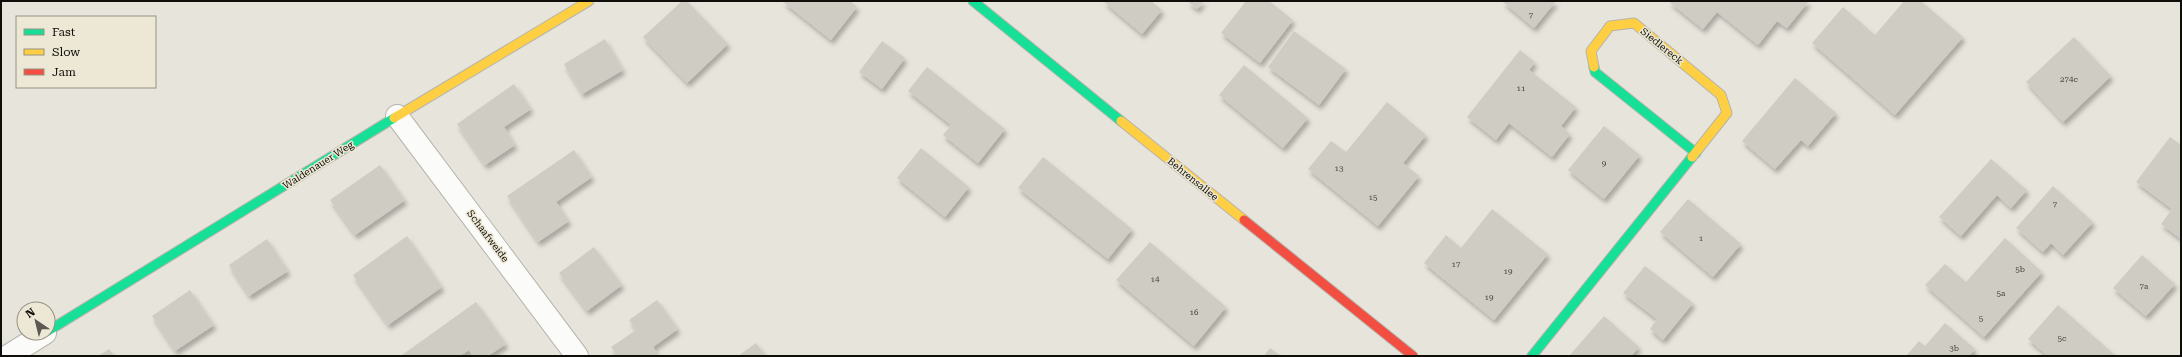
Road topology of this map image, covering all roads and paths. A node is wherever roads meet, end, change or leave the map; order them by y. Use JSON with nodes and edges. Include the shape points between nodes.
{"nodes":[{"id":1,"x":589,"y":1,"type":"edge"},
{"id":2,"x":973,"y":1,"type":"edge"},
{"id":3,"x":397,"y":116,"type":"junction"},
{"id":4,"x":1696,"y":153,"type":"junction"},
{"id":5,"x":56,"y":326,"type":"edge"},
{"id":6,"x":32,"y":341,"type":"edge"},
{"id":7,"x":8,"y":356,"type":"edge"},
{"id":8,"x":577,"y":356,"type":"edge"},
{"id":9,"x":1413,"y":356,"type":"edge"},
{"id":10,"x":1532,"y":356,"type":"edge"}],
"edges":[{"from":1,"to":3,"type":"street","name":"Waldenauer Weg"},
{"from":2,"to":9,"type":"street","name":"Behrensallee"},
{"from":3,"to":5,"type":"street","name":"Waldenauer Weg"},
{"from":3,"to":8,"type":"street","name":"Schaafweide"},
{"from":4,"to":4,"type":"street","name":"Siedlereck","via":[[1727,112],[1721,95],[1634,23],[1610,26],[1591,51],[1595,72]]},
{"from":4,"to":10,"type":"street","name":"Siedlereck"},
{"from":6,"to":7,"type":"street"}]}
